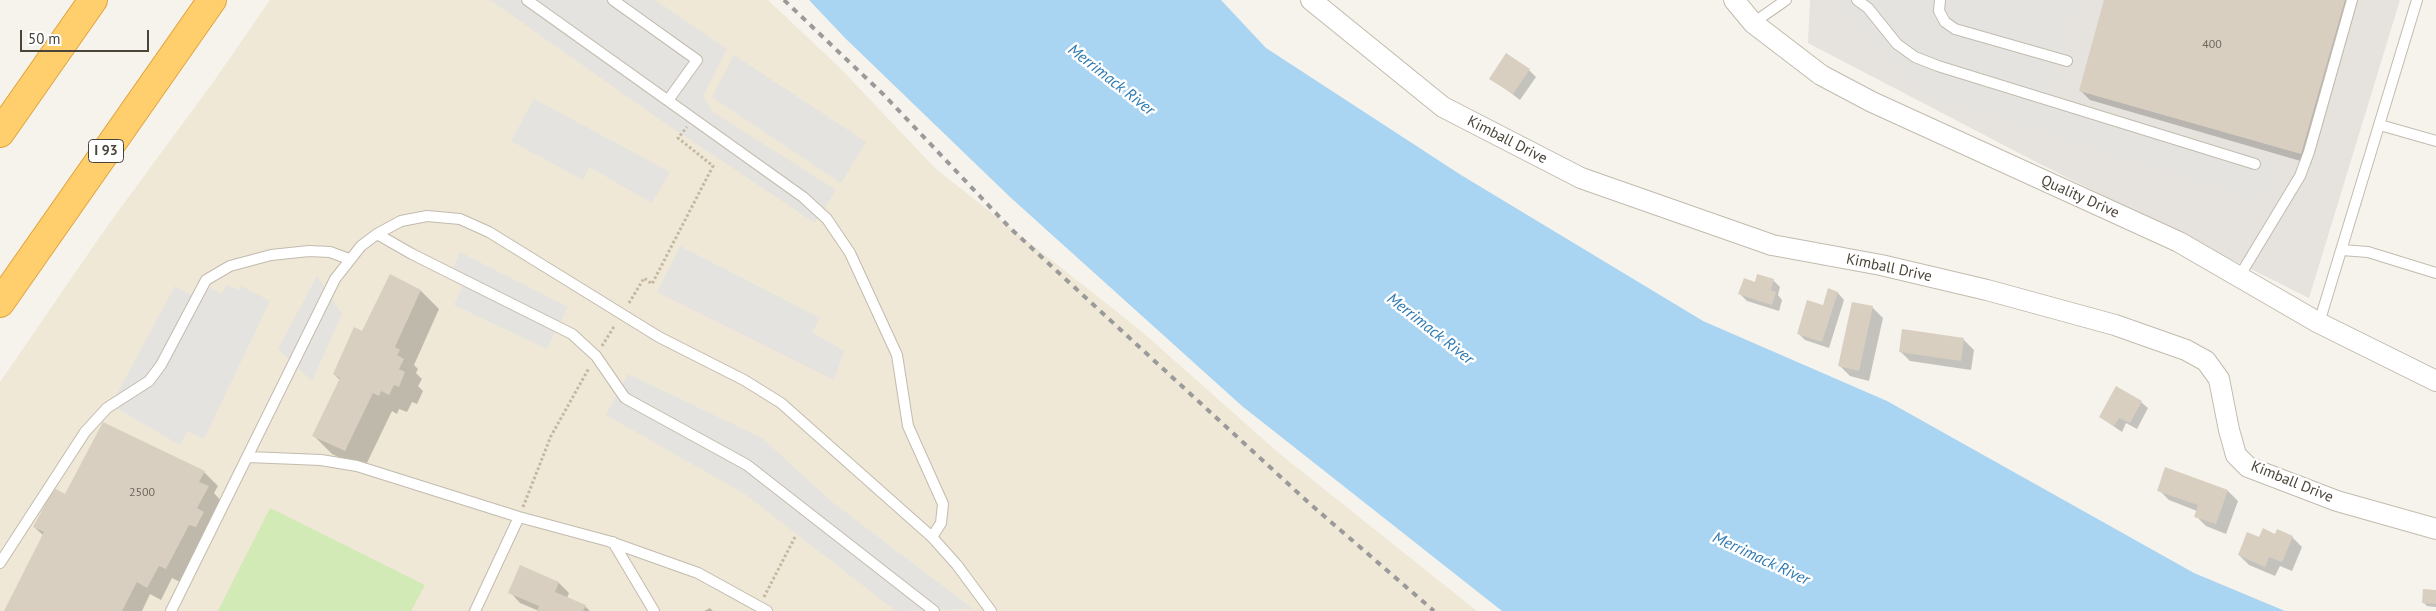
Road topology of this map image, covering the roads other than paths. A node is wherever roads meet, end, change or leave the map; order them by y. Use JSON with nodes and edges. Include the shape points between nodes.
{"nodes":[{"id":1,"x":93,"y":0,"type":"edge"},
{"id":2,"x":212,"y":0,"type":"edge"},
{"id":3,"x":527,"y":0,"type":"edge"},
{"id":4,"x":613,"y":0,"type":"edge"},
{"id":5,"x":1311,"y":0,"type":"edge"},
{"id":6,"x":1734,"y":0,"type":"edge"},
{"id":7,"x":1786,"y":0,"type":"edge"},
{"id":8,"x":1857,"y":0,"type":"edge"},
{"id":9,"x":1940,"y":0,"type":"edge"},
{"id":10,"x":2352,"y":0,"type":"edge"},
{"id":11,"x":2417,"y":0,"type":"edge"},
{"id":12,"x":1753,"y":23,"type":"junction"},
{"id":13,"x":2067,"y":61,"type":"dead end"},
{"id":14,"x":669,"y":99,"type":"junction"},
{"id":15,"x":2380,"y":125,"type":"junction"},
{"id":16,"x":0,"y":133,"type":"edge"},
{"id":17,"x":2436,"y":141,"type":"edge"},
{"id":18,"x":2255,"y":164,"type":"dead end"},
{"id":19,"x":377,"y":234,"type":"junction"},
{"id":20,"x":2342,"y":250,"type":"junction"},
{"id":21,"x":349,"y":259,"type":"junction"},
{"id":22,"x":2436,"y":273,"type":"edge"},
{"id":23,"x":2239,"y":277,"type":"junction"},
{"id":24,"x":0,"y":302,"type":"edge"},
{"id":25,"x":2319,"y":323,"type":"junction"},
{"id":26,"x":2436,"y":381,"type":"edge"},
{"id":27,"x":248,"y":457,"type":"junction"},
{"id":28,"x":520,"y":517,"type":"junction"},
{"id":29,"x":2436,"y":529,"type":"edge"},
{"id":30,"x":932,"y":537,"type":"junction"},
{"id":31,"x":613,"y":542,"type":"junction"},
{"id":32,"x":0,"y":563,"type":"edge"},
{"id":33,"x":763,"y":609,"type":"edge"},
{"id":34,"x":171,"y":611,"type":"edge"},
{"id":35,"x":476,"y":611,"type":"edge"},
{"id":36,"x":654,"y":611,"type":"edge"},
{"id":37,"x":934,"y":611,"type":"edge"},
{"id":38,"x":991,"y":611,"type":"edge"}],
"edges":[{"from":1,"to":16,"type":"highway"},
{"from":2,"to":24,"type":"highway","number":"I 93"},
{"from":3,"to":14,"type":"lane"},
{"from":4,"to":14,"type":"lane","via":[[698,60]]},
{"from":5,"to":29,"type":"street","name":"Kimball Drive","via":[[1443,106],[1581,178],[1772,245],[1882,265],[1987,290],[2115,325],[2186,350],[2206,361],[2219,379],[2236,455],[2248,467],[2337,500]]},
{"from":6,"to":12,"type":"street","name":"Quality Drive"},
{"from":7,"to":12,"type":"lane"},
{"from":8,"to":18,"type":"lane","via":[[1868,8],[1898,44],[1915,57]]},
{"from":9,"to":13,"type":"lane","via":[[1939,11],[1945,22],[1955,29]]},
{"from":10,"to":23,"type":"lane","via":[[2300,176]]},
{"from":11,"to":15,"type":"lane"},
{"from":12,"to":23,"type":"street","name":"Quality Drive","via":[[1821,75],[1872,102],[2179,242]]},
{"from":14,"to":30,"type":"lane","via":[[816,207],[839,234],[890,338],[900,371],[908,426],[943,504],[941,523]]},
{"from":15,"to":17,"type":"lane"},
{"from":15,"to":20,"type":"lane"},
{"from":19,"to":21,"type":"lane"},
{"from":19,"to":30,"type":"lane","via":[[401,221],[427,216],[460,219],[489,232],[660,337],[781,403]]},
{"from":19,"to":37,"type":"lane","via":[[572,334],[596,356],[624,398],[747,465]]},
{"from":20,"to":22,"type":"lane","via":[[2368,252]]},
{"from":20,"to":25,"type":"lane"},
{"from":21,"to":27,"type":"lane","via":[[335,279]]},
{"from":21,"to":32,"type":"lane","via":[[330,252],[271,255],[230,266],[206,280],[155,373],[107,408],[85,432]]},
{"from":23,"to":25,"type":"street","name":"Quality Drive"},
{"from":25,"to":26,"type":"street","name":"Quality Drive"},
{"from":27,"to":28,"type":"lane","via":[[321,460],[357,466]]},
{"from":27,"to":34,"type":"lane"},
{"from":28,"to":31,"type":"lane"},
{"from":28,"to":35,"type":"lane"},
{"from":30,"to":38,"type":"lane"},
{"from":31,"to":33,"type":"lane","via":[[698,573]]},
{"from":31,"to":36,"type":"lane"}]}
